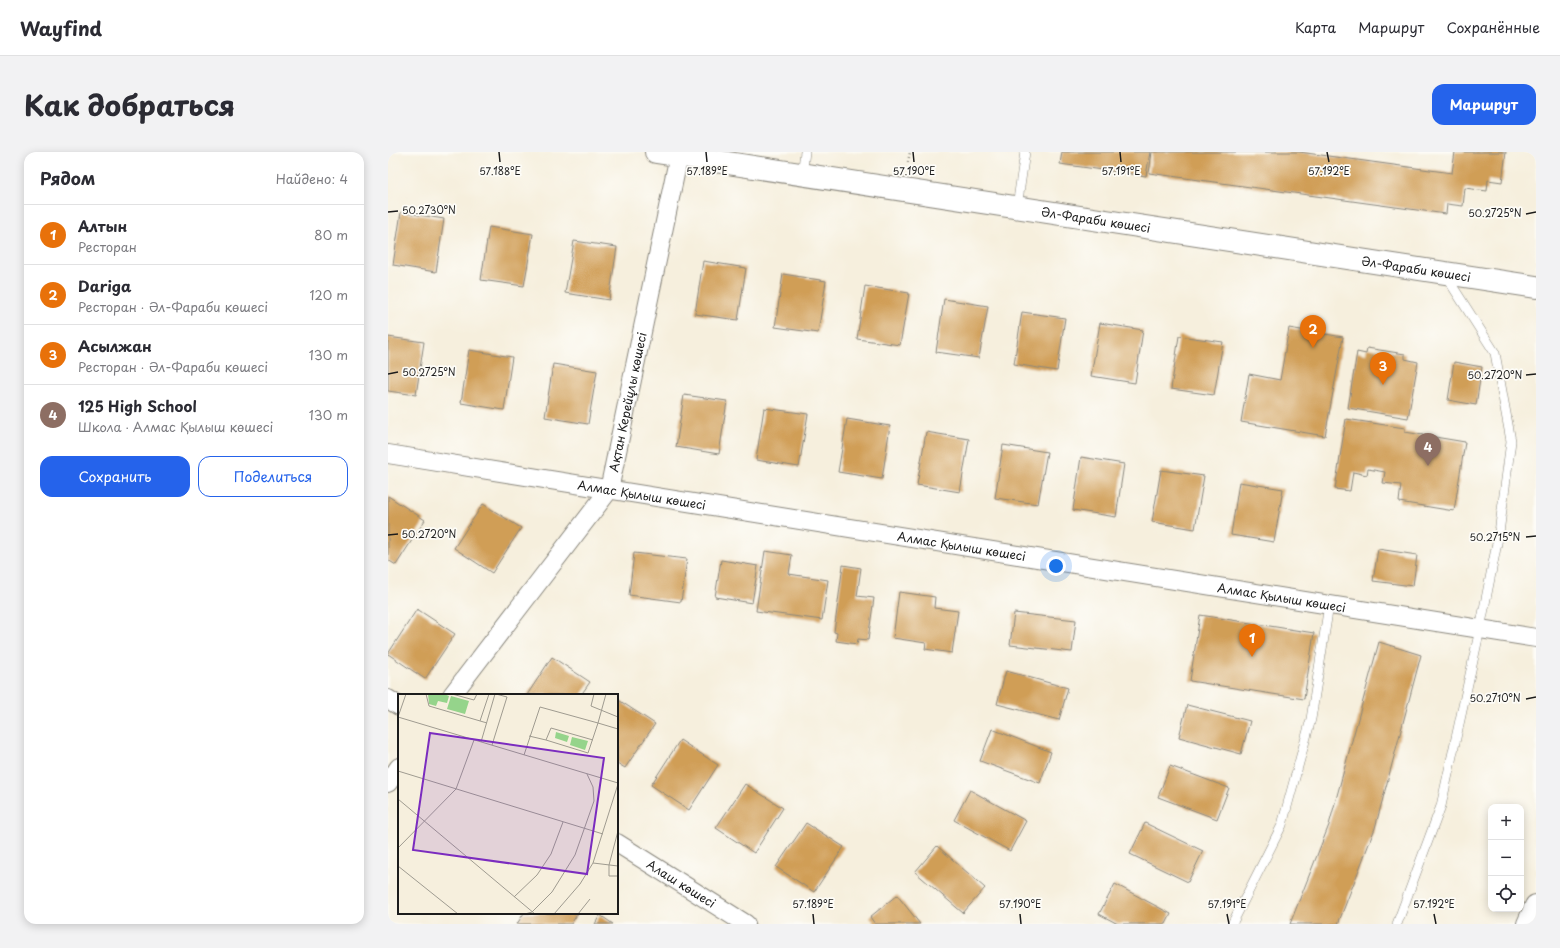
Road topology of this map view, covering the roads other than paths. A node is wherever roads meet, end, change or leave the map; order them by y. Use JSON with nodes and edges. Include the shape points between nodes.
{"nodes":[{"id":1,"x":656,"y":152,"type":"edge"},
{"id":2,"x":805,"y":152,"type":"edge"},
{"id":3,"x":1025,"y":152,"type":"edge"},
{"id":4,"x":679,"y":156,"type":"junction"},
{"id":5,"x":728,"y":157,"type":"edge"},
{"id":6,"x":802,"y":174,"type":"junction"},
{"id":7,"x":1017,"y":207,"type":"junction"},
{"id":8,"x":1444,"y":273,"type":"junction"},
{"id":9,"x":1536,"y":287,"type":"edge"},
{"id":10,"x":388,"y":454,"type":"edge"},
{"id":11,"x":609,"y":490,"type":"junction"},
{"id":12,"x":1329,"y":604,"type":"junction"},
{"id":13,"x":1480,"y":629,"type":"junction"},
{"id":14,"x":1536,"y":638,"type":"edge"},
{"id":15,"x":453,"y":694,"type":"edge"},
{"id":16,"x":388,"y":699,"type":"edge"},
{"id":17,"x":398,"y":705,"type":"edge"},
{"id":18,"x":398,"y":768,"type":"edge"},
{"id":19,"x":388,"y":783,"type":"edge"},
{"id":20,"x":618,"y":844,"type":"edge"},
{"id":21,"x":1536,"y":906,"type":"edge"},
{"id":22,"x":746,"y":924,"type":"edge"},
{"id":23,"x":1232,"y":924,"type":"edge"},
{"id":24,"x":1397,"y":924,"type":"edge"},
{"id":25,"x":1528,"y":924,"type":"edge"}],
"edges":[{"from":1,"to":4,"type":"street","name":"Әл-Фараби көшесі"},
{"from":2,"to":6,"type":"lane"},
{"from":3,"to":7,"type":"lane"},
{"from":4,"to":5,"type":"street","name":"Әл-Фараби көшесі"},
{"from":4,"to":11,"type":"street","name":"Ақтан Керейұлы көшесі"},
{"from":5,"to":6,"type":"street","name":"Әл-Фараби көшесі"},
{"from":6,"to":7,"type":"street","name":"Әл-Фараби көшесі"},
{"from":7,"to":8,"type":"street","name":"Әл-Фараби көшесі"},
{"from":8,"to":9,"type":"street","name":"Әл-Фараби көшесі"},
{"from":8,"to":13,"type":"lane","via":[[1495,353],[1511,441],[1499,534]]},
{"from":10,"to":11,"type":"street","name":"Алмас Қылыш көшесі"},
{"from":11,"to":12,"type":"street","name":"Алмас Қылыш көшесі"},
{"from":11,"to":15,"type":"street","name":"Ақтан Керейұлы көшесі"},
{"from":12,"to":13,"type":"street","name":"Алмас Қылыш көшесі"},
{"from":12,"to":23,"type":"lane","via":[[1311,719],[1282,825]]},
{"from":13,"to":14,"type":"street","name":"Алмас Қылыш көшесі"},
{"from":13,"to":24,"type":"lane","via":[[1441,806]]},
{"from":16,"to":17,"type":"street"},
{"from":18,"to":19,"type":"street"},
{"from":20,"to":22,"type":"street","name":"Алаш көшесі"},
{"from":21,"to":25,"type":"street"}]}
